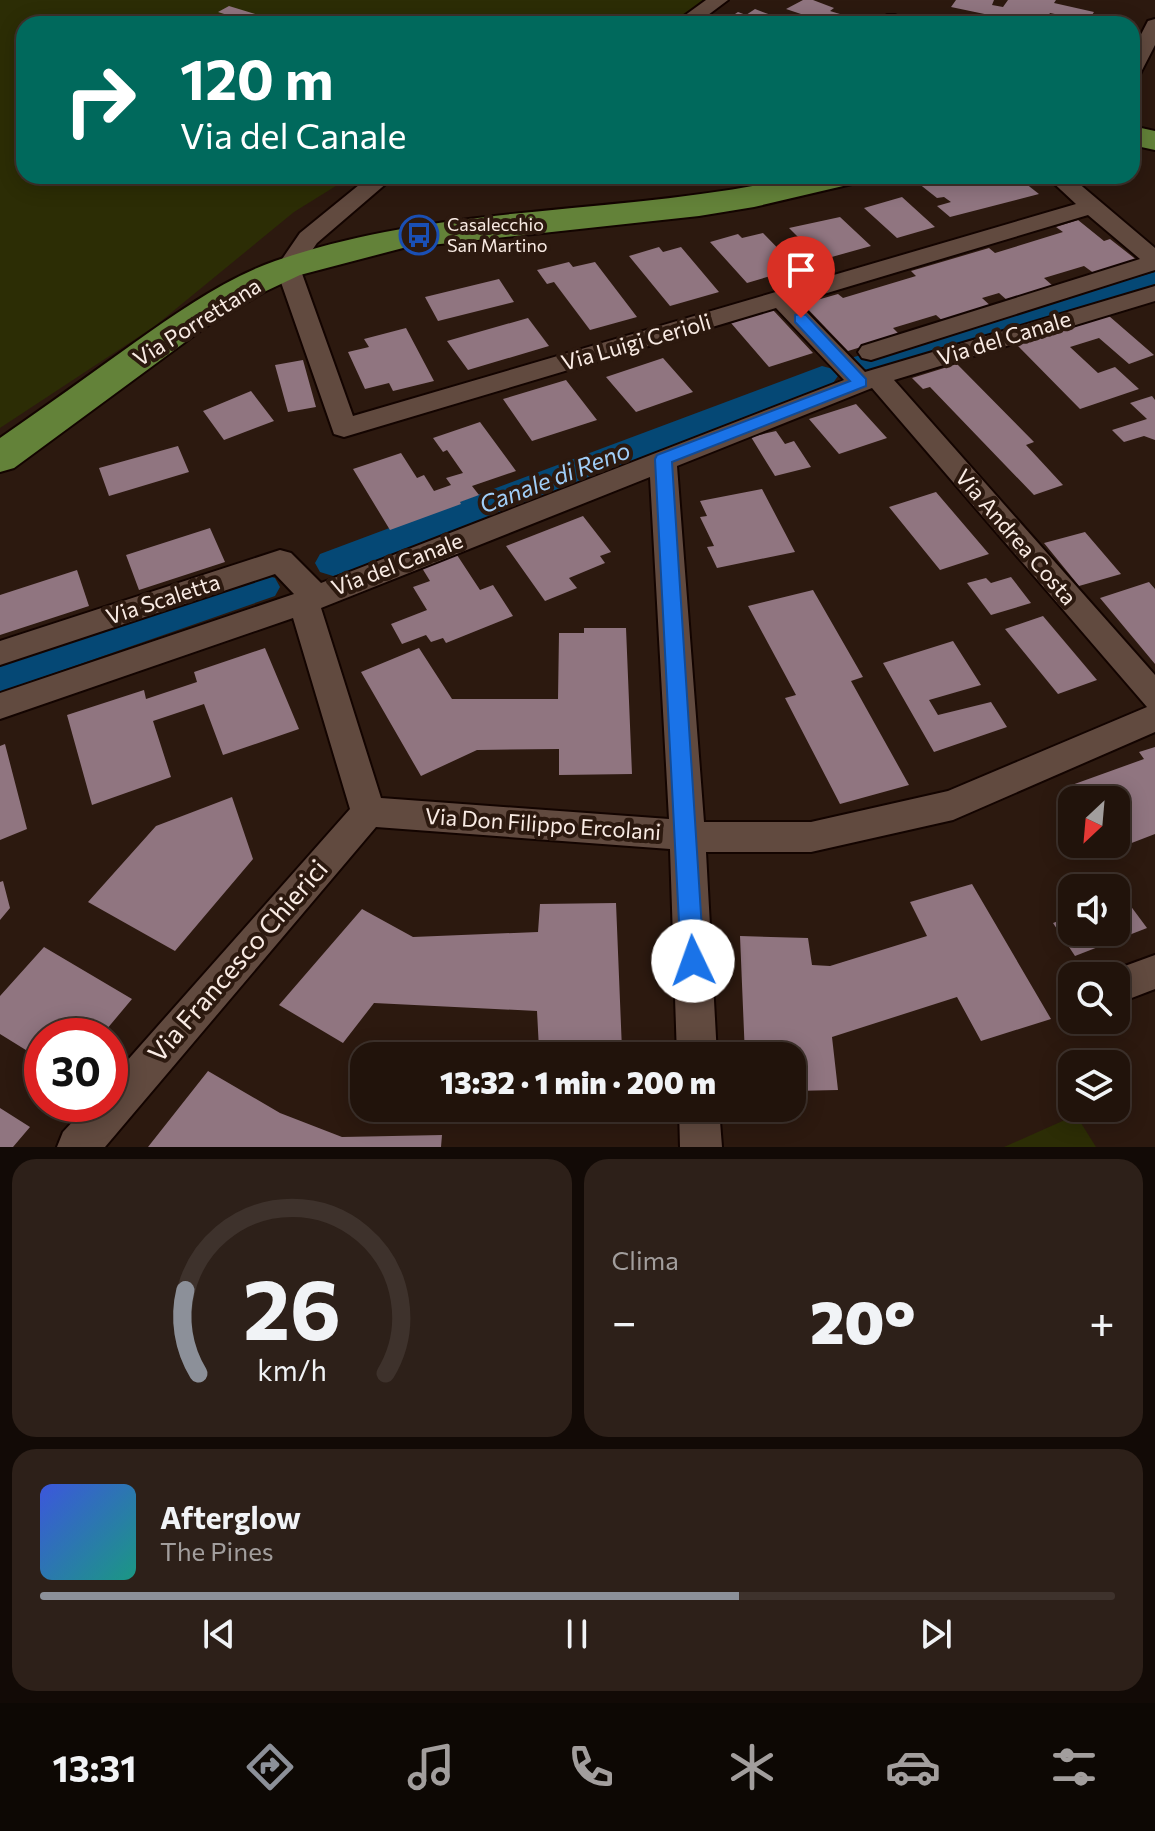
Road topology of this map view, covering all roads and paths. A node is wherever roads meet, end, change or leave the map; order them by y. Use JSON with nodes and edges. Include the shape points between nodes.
{"nodes":[{"id":1,"x":719,"y":0,"type":"edge"},
{"id":2,"x":695,"y":16,"type":"edge"},
{"id":3,"x":1155,"y":25,"type":"edge"},
{"id":4,"x":1140,"y":67,"type":"edge"},
{"id":5,"x":374,"y":184,"type":"edge"},
{"id":6,"x":810,"y":184,"type":"edge"},
{"id":7,"x":1066,"y":184,"type":"edge"},
{"id":8,"x":1090,"y":207,"type":"junction"},
{"id":9,"x":1155,"y":261,"type":"edge"},
{"id":10,"x":288,"y":268,"type":"junction"},
{"id":11,"x":1155,"y":293,"type":"edge"},
{"id":12,"x":782,"y":300,"type":"junction"},
{"id":13,"x":870,"y":370,"type":"junction"},
{"id":14,"x":0,"y":458,"type":"edge"},
{"id":15,"x":663,"y":459,"type":"junction"},
{"id":16,"x":310,"y":599,"type":"junction"},
{"id":17,"x":0,"y":653,"type":"edge"},
{"id":18,"x":1155,"y":697,"type":"edge"},
{"id":19,"x":0,"y":706,"type":"edge"},
{"id":20,"x":1155,"y":718,"type":"edge"},
{"id":21,"x":368,"y":812,"type":"junction"},
{"id":22,"x":687,"y":834,"type":"junction"},
{"id":23,"x":1155,"y":972,"type":"edge"},
{"id":24,"x":1130,"y":981,"type":"edge"},
{"id":25,"x":696,"y":1042,"type":"edge"},
{"id":26,"x":700,"y":1122,"type":"edge"},
{"id":27,"x":78,"y":1147,"type":"edge"},
{"id":28,"x":701,"y":1147,"type":"edge"}],
"edges":[{"from":1,"to":2,"type":"street"},
{"from":3,"to":4,"type":"street"},
{"from":5,"to":10,"type":"street","via":[[308,238]]},
{"from":6,"to":10,"type":"main road","name":"Via Porrettana","via":[[699,206],[402,238]]},
{"from":7,"to":8,"type":"street"},
{"from":8,"to":9,"type":"street"},
{"from":8,"to":12,"type":"street","name":"Via Luigi Cerioli"},
{"from":9,"to":13,"type":"street"},
{"from":10,"to":12,"type":"street","name":"Via Luigi Cerioli","via":[[344,428]]},
{"from":10,"to":14,"type":"main road","name":"Via Porrettana","via":[[194,318]]},
{"from":11,"to":13,"type":"street","name":"Via del Canale"},
{"from":12,"to":13,"type":"street","name":"Via Andrea Costa"},
{"from":13,"to":15,"type":"street","name":"Via del Canale"},
{"from":13,"to":18,"type":"street","name":"Via Andrea Costa"},
{"from":15,"to":16,"type":"street","name":"Via del Canale"},
{"from":15,"to":22,"type":"street"},
{"from":16,"to":17,"type":"street","name":"Via Scaletta","via":[[280,561]]},
{"from":16,"to":19,"type":"street","name":"Via del Canale"},
{"from":16,"to":21,"type":"street"},
{"from":20,"to":22,"type":"street","name":"Via Don Filippo Ercolani","via":[[953,805],[811,837]]},
{"from":21,"to":22,"type":"street","name":"Via Don Filippo Ercolani"},
{"from":21,"to":27,"type":"street","name":"Via Francesco Chierici"},
{"from":22,"to":25,"type":"street"},
{"from":23,"to":24,"type":"street"},
{"from":26,"to":28,"type":"street"}]}
